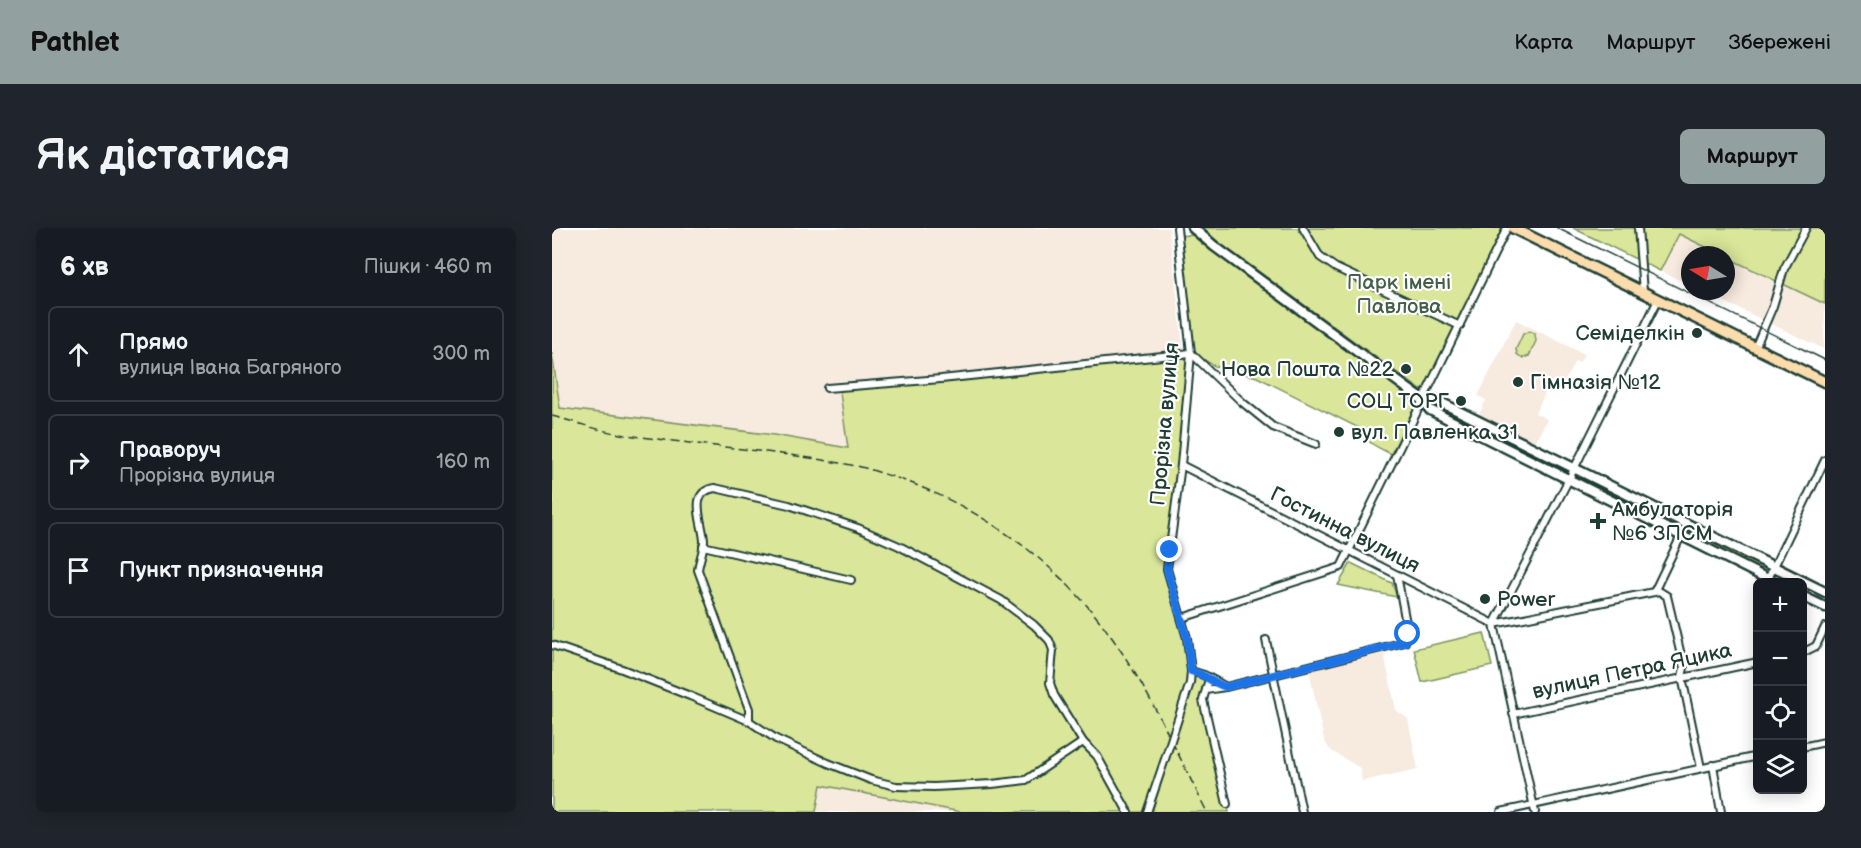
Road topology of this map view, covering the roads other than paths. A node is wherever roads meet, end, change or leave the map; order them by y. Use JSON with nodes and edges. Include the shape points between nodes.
{"nodes":[{"id":1,"x":1177,"y":228,"type":"edge"},
{"id":2,"x":1193,"y":228,"type":"edge"},
{"id":3,"x":1303,"y":228,"type":"edge"},
{"id":4,"x":1507,"y":228,"type":"edge"},
{"id":5,"x":1513,"y":228,"type":"edge"},
{"id":6,"x":1638,"y":228,"type":"edge"},
{"id":7,"x":1806,"y":228,"type":"edge"},
{"id":8,"x":1643,"y":292,"type":"junction"},
{"id":9,"x":1658,"y":300,"type":"junction"},
{"id":10,"x":1460,"y":326,"type":"junction"},
{"id":11,"x":1755,"y":348,"type":"junction"},
{"id":12,"x":1191,"y":353,"type":"junction"},
{"id":13,"x":1825,"y":382,"type":"edge"},
{"id":14,"x":827,"y":388,"type":"dead end"},
{"id":15,"x":1423,"y":400,"type":"junction"},
{"id":16,"x":1316,"y":444,"type":"dead end"},
{"id":17,"x":1825,"y":460,"type":"edge"},
{"id":18,"x":1181,"y":465,"type":"junction"},
{"id":19,"x":1575,"y":468,"type":"junction"},
{"id":20,"x":1569,"y":479,"type":"junction"},
{"id":21,"x":1681,"y":536,"type":"junction"},
{"id":22,"x":703,"y":546,"type":"junction"},
{"id":23,"x":1349,"y":551,"type":"junction"},
{"id":24,"x":1774,"y":567,"type":"junction"},
{"id":25,"x":1397,"y":575,"type":"junction"},
{"id":26,"x":1766,"y":578,"type":"edge"},
{"id":27,"x":1772,"y":578,"type":"edge"},
{"id":28,"x":851,"y":580,"type":"dead end"},
{"id":29,"x":1654,"y":592,"type":"junction"},
{"id":30,"x":1825,"y":592,"type":"edge"},
{"id":31,"x":1807,"y":598,"type":"edge"},
{"id":32,"x":1825,"y":607,"type":"edge"},
{"id":33,"x":1182,"y":618,"type":"junction"},
{"id":34,"x":1494,"y":624,"type":"junction"},
{"id":35,"x":1825,"y":627,"type":"edge"},
{"id":36,"x":1266,"y":640,"type":"dead end"},
{"id":37,"x":552,"y":645,"type":"edge"},
{"id":38,"x":1807,"y":651,"type":"edge"},
{"id":39,"x":1753,"y":663,"type":"edge"},
{"id":40,"x":1191,"y":671,"type":"junction"},
{"id":41,"x":1274,"y":674,"type":"junction"},
{"id":42,"x":1682,"y":677,"type":"junction"},
{"id":43,"x":1209,"y":679,"type":"junction"},
{"id":44,"x":1226,"y":687,"type":"junction"},
{"id":45,"x":1206,"y":690,"type":"junction"},
{"id":46,"x":1513,"y":714,"type":"junction"},
{"id":47,"x":749,"y":722,"type":"junction"},
{"id":48,"x":1083,"y":742,"type":"junction"},
{"id":49,"x":1825,"y":742,"type":"edge"},
{"id":50,"x":1807,"y":746,"type":"edge"},
{"id":51,"x":1753,"y":757,"type":"edge"},
{"id":52,"x":1713,"y":765,"type":"junction"},
{"id":53,"x":1701,"y":768,"type":"junction"},
{"id":54,"x":1227,"y":804,"type":"dead end"},
{"id":55,"x":1534,"y":804,"type":"junction"},
{"id":56,"x":1128,"y":812,"type":"edge"},
{"id":57,"x":1147,"y":812,"type":"edge"},
{"id":58,"x":1302,"y":812,"type":"edge"},
{"id":59,"x":1502,"y":812,"type":"edge"},
{"id":60,"x":1535,"y":812,"type":"edge"},
{"id":61,"x":1721,"y":812,"type":"edge"}],
"edges":[{"from":1,"to":12,"type":"street","name":"Прорізна вулиця"},
{"from":2,"to":15,"type":"street"},
{"from":3,"to":10,"type":"street","via":[[1320,257],[1336,268]]},
{"from":4,"to":10,"type":"street"},
{"from":5,"to":8,"type":"main road"},
{"from":6,"to":8,"type":"street"},
{"from":7,"to":11,"type":"street","via":[[1784,269]]},
{"from":8,"to":9,"type":"main road"},
{"from":9,"to":11,"type":"main road"},
{"from":9,"to":19,"type":"street"},
{"from":10,"to":15,"type":"street"},
{"from":11,"to":13,"type":"main road"},
{"from":12,"to":14,"type":"street"},
{"from":12,"to":16,"type":"street","via":[[1274,427]]},
{"from":12,"to":18,"type":"street","name":"Прорізна вулиця"},
{"from":15,"to":19,"type":"street","via":[[1436,400]]},
{"from":15,"to":20,"type":"street","via":[[1430,410]]},
{"from":15,"to":23,"type":"street"},
{"from":17,"to":24,"type":"street"},
{"from":18,"to":23,"type":"street","name":"Гостинна вулиця"},
{"from":18,"to":33,"type":"street","name":"Прорізна вулиця","via":[[1167,569]]},
{"from":19,"to":20,"type":"street"},
{"from":19,"to":24,"type":"street"},
{"from":20,"to":21,"type":"street"},
{"from":20,"to":34,"type":"street"},
{"from":21,"to":26,"type":"street"},
{"from":21,"to":29,"type":"street"},
{"from":22,"to":28,"type":"street"},
{"from":22,"to":47,"type":"street","via":[[698,570],[749,709]]},
{"from":22,"to":48,"type":"street","via":[[698,502],[708,489],[715,488],[789,505],[899,546],[1001,600],[1049,640],[1053,658],[1051,690]]},
{"from":23,"to":25,"type":"street","name":"Гостинна вулиця"},
{"from":23,"to":33,"type":"street","via":[[1341,567]]},
{"from":24,"to":27,"type":"street"},
{"from":24,"to":30,"type":"street"},
{"from":25,"to":34,"type":"street","name":"Гостинна вулиця"},
{"from":25,"to":41,"type":"street","via":[[1408,634],[1405,642]]},
{"from":29,"to":34,"type":"street"},
{"from":29,"to":42,"type":"street","via":[[1667,596],[1684,668]]},
{"from":31,"to":32,"type":"street"},
{"from":33,"to":40,"type":"street","name":"Прорізна вулиця"},
{"from":34,"to":46,"type":"street"},
{"from":35,"to":38,"type":"street","via":[[1816,646]]},
{"from":36,"to":41,"type":"street"},
{"from":37,"to":47,"type":"street","via":[[622,669]]},
{"from":39,"to":42,"type":"street","name":"вулиця Петра Яцика"},
{"from":40,"to":43,"type":"street"},
{"from":40,"to":57,"type":"street","name":"Прорізна вулиця","bridge":true},
{"from":41,"to":44,"type":"street"},
{"from":41,"to":58,"type":"street"},
{"from":42,"to":46,"type":"street","name":"вулиця Петра Яцика"},
{"from":42,"to":53,"type":"street"},
{"from":43,"to":44,"type":"street"},
{"from":43,"to":45,"type":"street"},
{"from":44,"to":45,"type":"street"},
{"from":45,"to":54,"type":"street","via":[[1203,699]]},
{"from":46,"to":55,"type":"street"},
{"from":47,"to":48,"type":"street","via":[[828,763],[871,780],[908,787],[1026,780]]},
{"from":48,"to":56,"type":"street","via":[[1097,756]]},
{"from":49,"to":50,"type":"street"},
{"from":51,"to":52,"type":"street"},
{"from":52,"to":53,"type":"street"},
{"from":52,"to":61,"type":"street"},
{"from":53,"to":55,"type":"street"},
{"from":55,"to":59,"type":"street"},
{"from":55,"to":60,"type":"street"}]}
